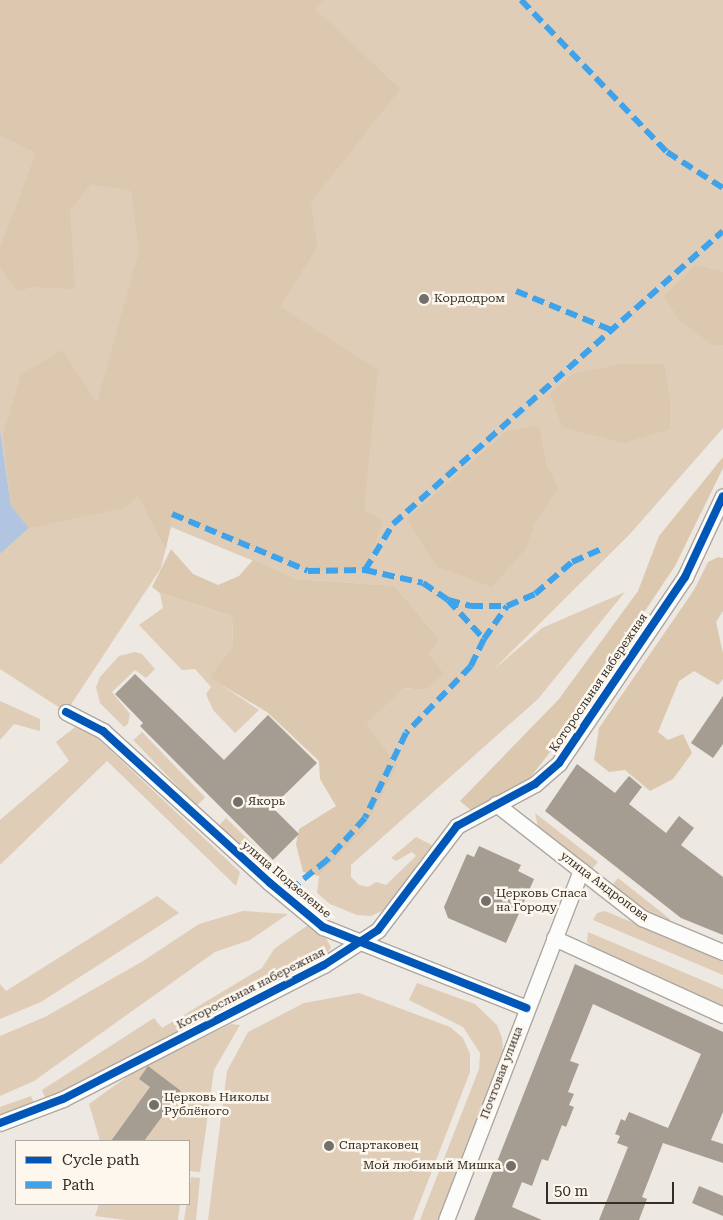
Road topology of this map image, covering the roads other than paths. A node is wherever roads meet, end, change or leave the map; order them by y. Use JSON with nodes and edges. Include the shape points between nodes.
{"nodes":[{"id":1,"x":723,"y":496,"type":"edge"},
{"id":2,"x":66,"y":712,"type":"dead end"},
{"id":3,"x":496,"y":804,"type":"junction"},
{"id":4,"x":581,"y":870,"type":"junction"},
{"id":5,"x":554,"y":938,"type":"junction"},
{"id":6,"x":360,"y":943,"type":"junction"},
{"id":7,"x":723,"y":952,"type":"edge"},
{"id":8,"x":527,"y":1008,"type":"junction"},
{"id":9,"x":723,"y":1015,"type":"edge"},
{"id":10,"x":0,"y":1123,"type":"edge"},
{"id":11,"x":446,"y":1220,"type":"edge"}],
"edges":[{"from":1,"to":3,"type":"street","name":"Которосльная набережная","via":[[685,577],[564,755],[541,779]]},
{"from":2,"to":6,"type":"street","name":"улица Подзеленье","via":[[103,731],[313,920],[332,933]]},
{"from":3,"to":4,"type":"street","name":"улица Андропова"},
{"from":3,"to":6,"type":"street","name":"Которосльная набережная","via":[[453,830],[385,922]]},
{"from":4,"to":5,"type":"street","name":"Почтовая улица"},
{"from":4,"to":7,"type":"street","name":"улица Андропова","via":[[642,918]]},
{"from":5,"to":8,"type":"street","name":"Почтовая улица"},
{"from":5,"to":9,"type":"street"},
{"from":6,"to":8,"type":"street","name":"улица Подзеленье"},
{"from":6,"to":10,"type":"street","name":"Которосльная набережная","via":[[63,1099]]},
{"from":8,"to":11,"type":"street","name":"Почтовая улица"}]}
